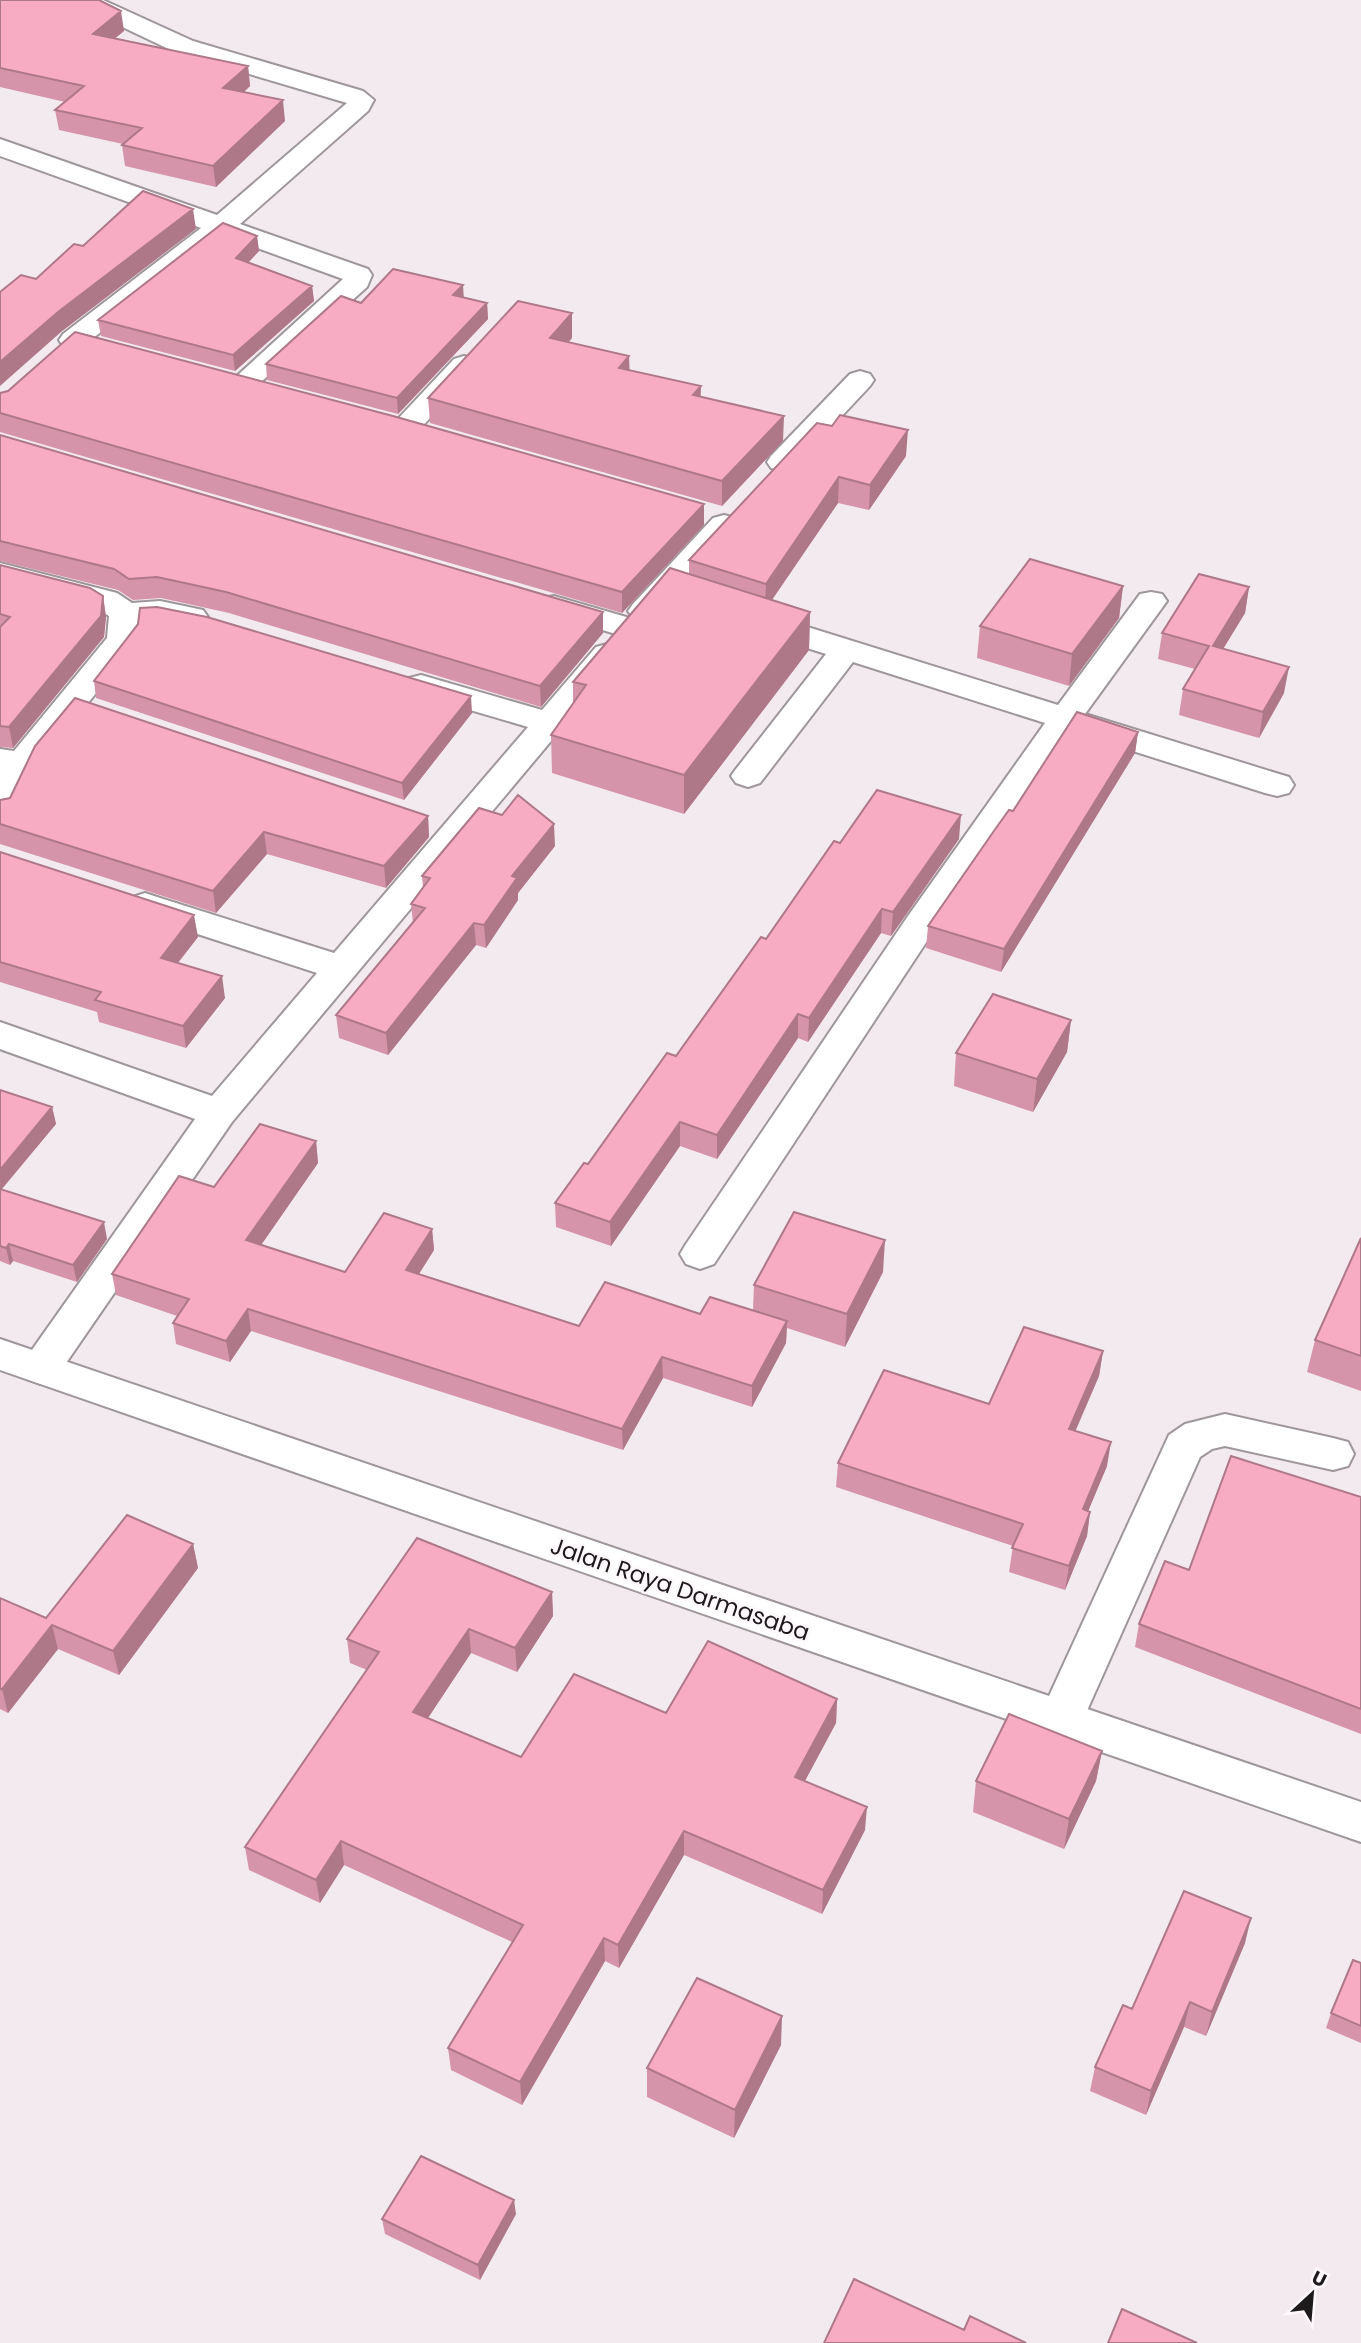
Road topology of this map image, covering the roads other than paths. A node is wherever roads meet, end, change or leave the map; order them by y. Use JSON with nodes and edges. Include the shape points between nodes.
{"nodes":[{"id":1,"x":85,"y":0,"type":"edge"},
{"id":2,"x":0,"y":147,"type":"edge"},
{"id":3,"x":220,"y":226,"type":"junction"},
{"id":4,"x":479,"y":349,"type":"edge"},
{"id":5,"x":112,"y":350,"type":"edge"},
{"id":6,"x":860,"y":380,"type":"dead end"},
{"id":7,"x":279,"y":394,"type":"edge"},
{"id":8,"x":406,"y":428,"type":"edge"},
{"id":9,"x":0,"y":572,"type":"edge"},
{"id":10,"x":522,"y":596,"type":"edge"},
{"id":11,"x":1151,"y":601,"type":"dead end"},
{"id":12,"x":728,"y":612,"type":"edge"},
{"id":13,"x":125,"y":613,"type":"junction"},
{"id":14,"x":217,"y":623,"type":"edge"},
{"id":15,"x":629,"y":628,"type":"junction"},
{"id":16,"x":846,"y":650,"type":"junction"},
{"id":17,"x":396,"y":677,"type":"edge"},
{"id":18,"x":1064,"y":717,"type":"junction"},
{"id":19,"x":548,"y":722,"type":"junction"},
{"id":20,"x":11,"y":761,"type":"edge"},
{"id":21,"x":748,"y":776,"type":"dead end"},
{"id":22,"x":1277,"y":785,"type":"dead end"},
{"id":23,"x":0,"y":810,"type":"edge"},
{"id":24,"x":119,"y":896,"type":"edge"},
{"id":25,"x":343,"y":969,"type":"junction"},
{"id":26,"x":0,"y":1035,"type":"edge"},
{"id":27,"x":219,"y":1113,"type":"junction"},
{"id":28,"x":700,"y":1254,"type":"dead end"},
{"id":29,"x":0,"y":1354,"type":"edge"},
{"id":30,"x":41,"y":1368,"type":"junction"},
{"id":31,"x":1333,"y":1454,"type":"dead end"},
{"id":32,"x":1061,"y":1720,"type":"junction"},
{"id":33,"x":1361,"y":1822,"type":"edge"}],
"edges":[{"from":1,"to":3,"type":"street","via":[[194,53],[360,98],[359,106]]},
{"from":2,"to":3,"type":"street"},
{"from":3,"to":5,"type":"street","via":[[62,349]]},
{"from":3,"to":7,"type":"street","via":[[358,275],[357,281],[229,381]]},
{"from":4,"to":8,"type":"street"},
{"from":6,"to":15,"type":"street","via":[[732,505],[676,596]]},
{"from":9,"to":13,"type":"street","via":[[106,600]]},
{"from":10,"to":15,"type":"street"},
{"from":11,"to":18,"type":"street"},
{"from":12,"to":16,"type":"street"},
{"from":13,"to":14,"type":"street","via":[[160,611]]},
{"from":13,"to":20,"type":"street","via":[[123,639],[85,707]]},
{"from":15,"to":19,"type":"street"},
{"from":16,"to":18,"type":"street"},
{"from":16,"to":21,"type":"street"},
{"from":17,"to":19,"type":"street"},
{"from":18,"to":22,"type":"street"},
{"from":18,"to":28,"type":"street","via":[[835,1048]]},
{"from":19,"to":25,"type":"street","via":[[443,828]]},
{"from":20,"to":23,"type":"street"},
{"from":24,"to":25,"type":"street"},
{"from":25,"to":27,"type":"street"},
{"from":26,"to":27,"type":"street"},
{"from":27,"to":30,"type":"street"},
{"from":29,"to":30,"type":"street","name":"Jalan Raya Darmasaba"},
{"from":30,"to":32,"type":"street","name":"Jalan Raya Darmasaba"},
{"from":31,"to":32,"type":"street","via":[[1225,1430],[1200,1435],[1184,1447]]},
{"from":32,"to":33,"type":"street","name":"Jalan Raya Darmasaba"}]}
